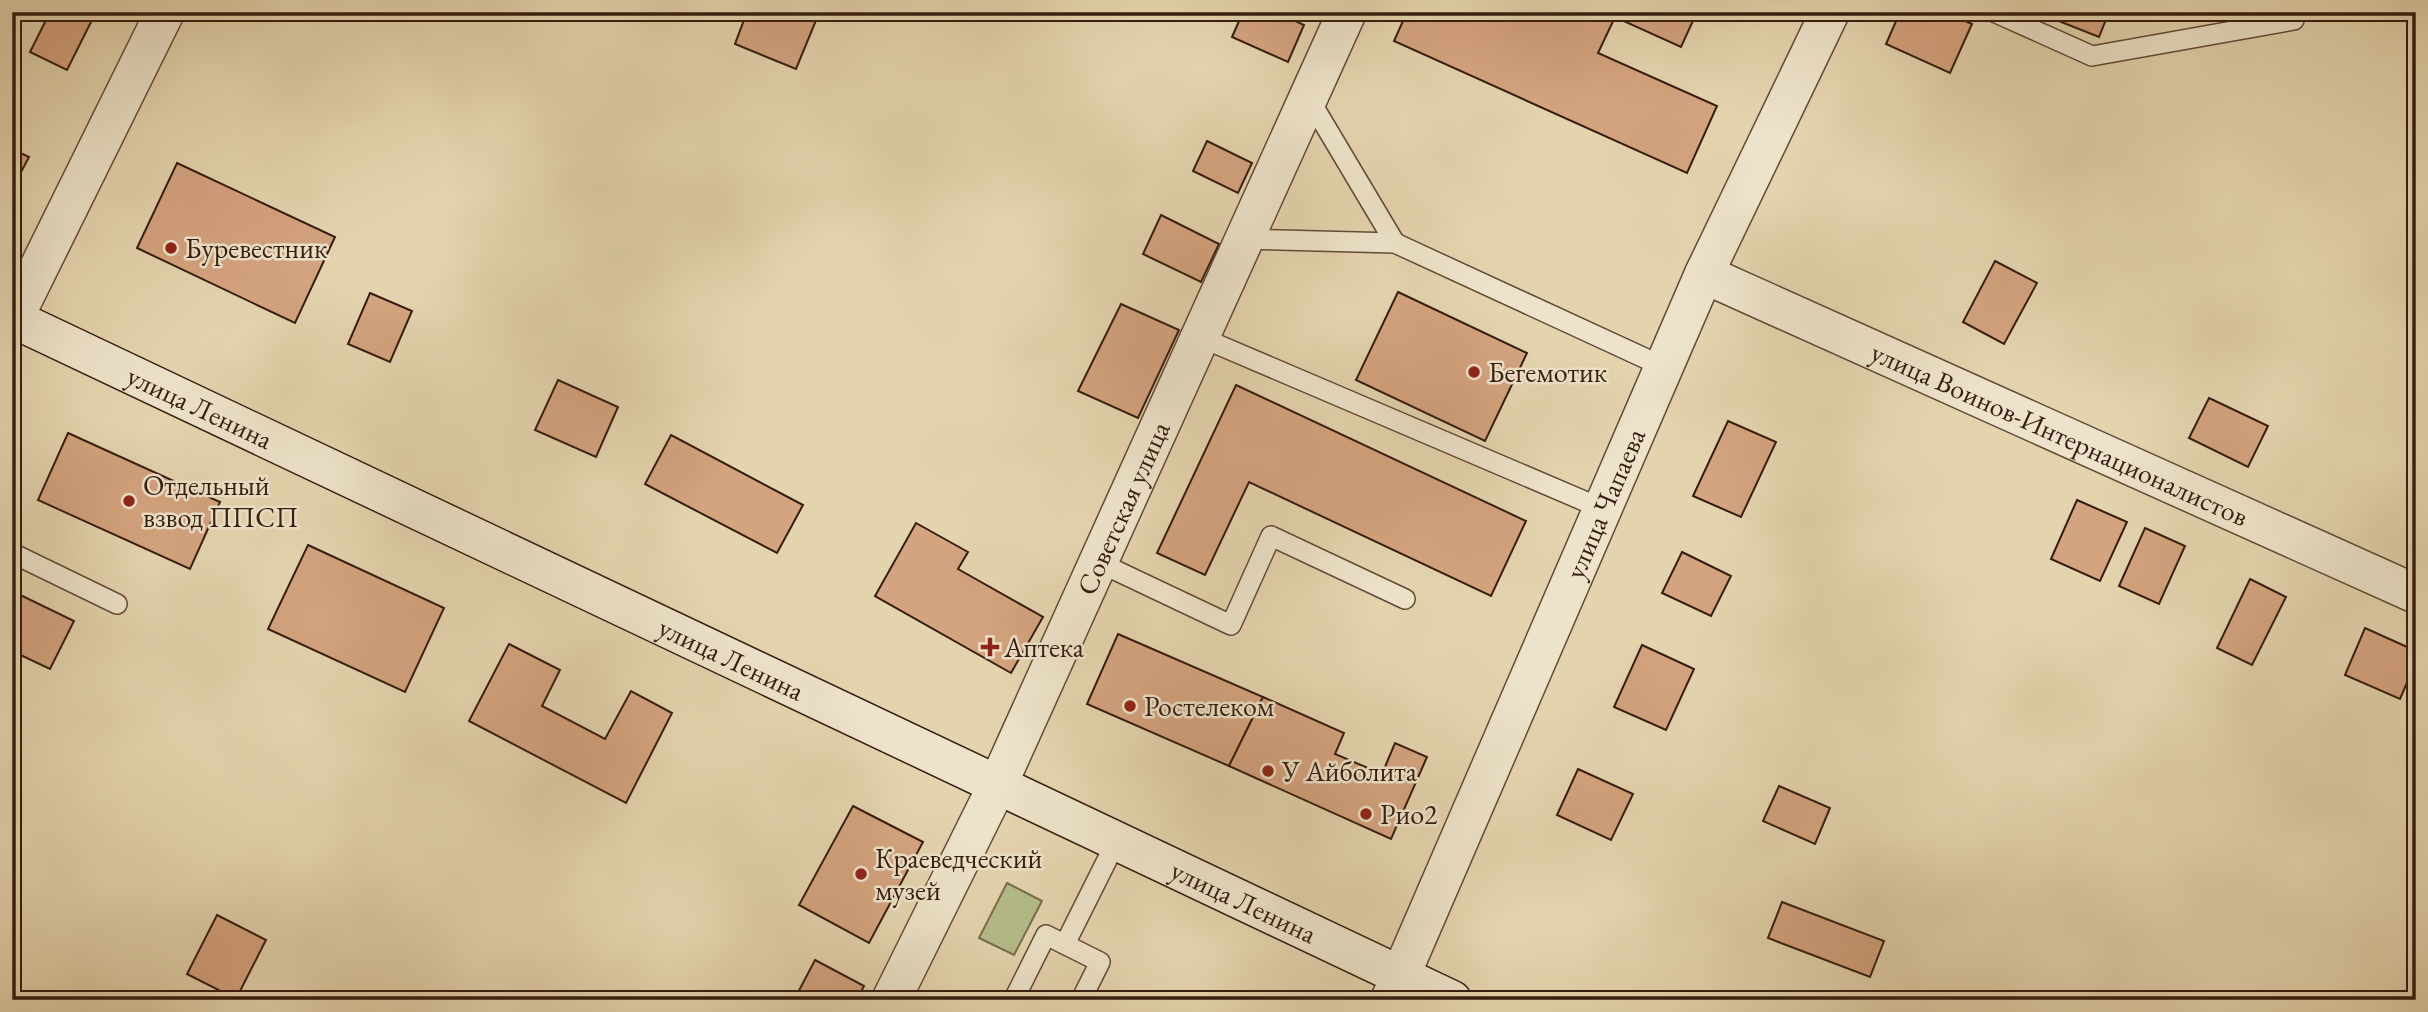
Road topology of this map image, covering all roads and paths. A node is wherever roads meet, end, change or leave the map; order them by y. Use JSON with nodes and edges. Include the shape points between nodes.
{"nodes":[{"id":1,"x":165,"y":12,"type":"edge"},
{"id":2,"x":1346,"y":12,"type":"edge"},
{"id":3,"x":1830,"y":12,"type":"edge"},
{"id":4,"x":1994,"y":12,"type":"edge"},
{"id":5,"x":2294,"y":20,"type":"dead end"},
{"id":6,"x":1308,"y":97,"type":"junction"},
{"id":7,"x":1245,"y":239,"type":"junction"},
{"id":8,"x":1395,"y":243,"type":"junction"},
{"id":9,"x":1704,"y":274,"type":"junction"},
{"id":10,"x":13,"y":319,"type":"edge"},
{"id":11,"x":1200,"y":337,"type":"junction"},
{"id":12,"x":1664,"y":367,"type":"junction"},
{"id":13,"x":1603,"y":509,"type":"junction"},
{"id":14,"x":12,"y":553,"type":"edge"},
{"id":15,"x":1098,"y":562,"type":"junction"},
{"id":16,"x":2416,"y":594,"type":"edge"},
{"id":17,"x":1405,"y":599,"type":"dead end"},
{"id":18,"x":117,"y":604,"type":"dead end"},
{"id":19,"x":998,"y":784,"type":"junction"},
{"id":20,"x":1117,"y":840,"type":"junction"},
{"id":21,"x":1065,"y":944,"type":"junction"},
{"id":22,"x":1396,"y":988,"type":"edge"},
{"id":23,"x":891,"y":1000,"type":"edge"},
{"id":24,"x":1019,"y":1000,"type":"edge"},
{"id":25,"x":1081,"y":1000,"type":"edge"},
{"id":26,"x":1452,"y":1000,"type":"edge"}],
"edges":[{"from":1,"to":10,"type":"street"},
{"from":2,"to":6,"type":"street","name":"Советская улица"},
{"from":3,"to":9,"type":"street","name":"улица Чапаева"},
{"from":4,"to":5,"type":"lane","via":[[2092,56]]},
{"from":6,"to":7,"type":"street","name":"Советская улица"},
{"from":6,"to":8,"type":"lane"},
{"from":7,"to":8,"type":"lane"},
{"from":7,"to":11,"type":"street","name":"Советская улица"},
{"from":8,"to":12,"type":"lane"},
{"from":9,"to":12,"type":"street","name":"улица Чапаева"},
{"from":9,"to":16,"type":"street","name":"улица Воинов-Интернационалистов"},
{"from":10,"to":19,"type":"street","name":"улица Ленина"},
{"from":11,"to":13,"type":"lane"},
{"from":11,"to":15,"type":"street","name":"Советская улица"},
{"from":12,"to":13,"type":"street","name":"улица Чапаева"},
{"from":13,"to":22,"type":"street","name":"улица Чапаева"},
{"from":14,"to":18,"type":"lane"},
{"from":15,"to":17,"type":"lane","via":[[1231,625],[1270,536]]},
{"from":15,"to":19,"type":"street","name":"Советская улица"},
{"from":19,"to":20,"type":"street","name":"улица Ленина"},
{"from":19,"to":23,"type":"street","name":"Советская улица"},
{"from":20,"to":21,"type":"lane"},
{"from":20,"to":22,"type":"street","name":"улица Ленина"},
{"from":21,"to":24,"type":"lane","via":[[1046,934],[1015,998]]},
{"from":21,"to":25,"type":"lane","via":[[1100,962]]},
{"from":22,"to":26,"type":"street","name":"улица Ленина"}]}
